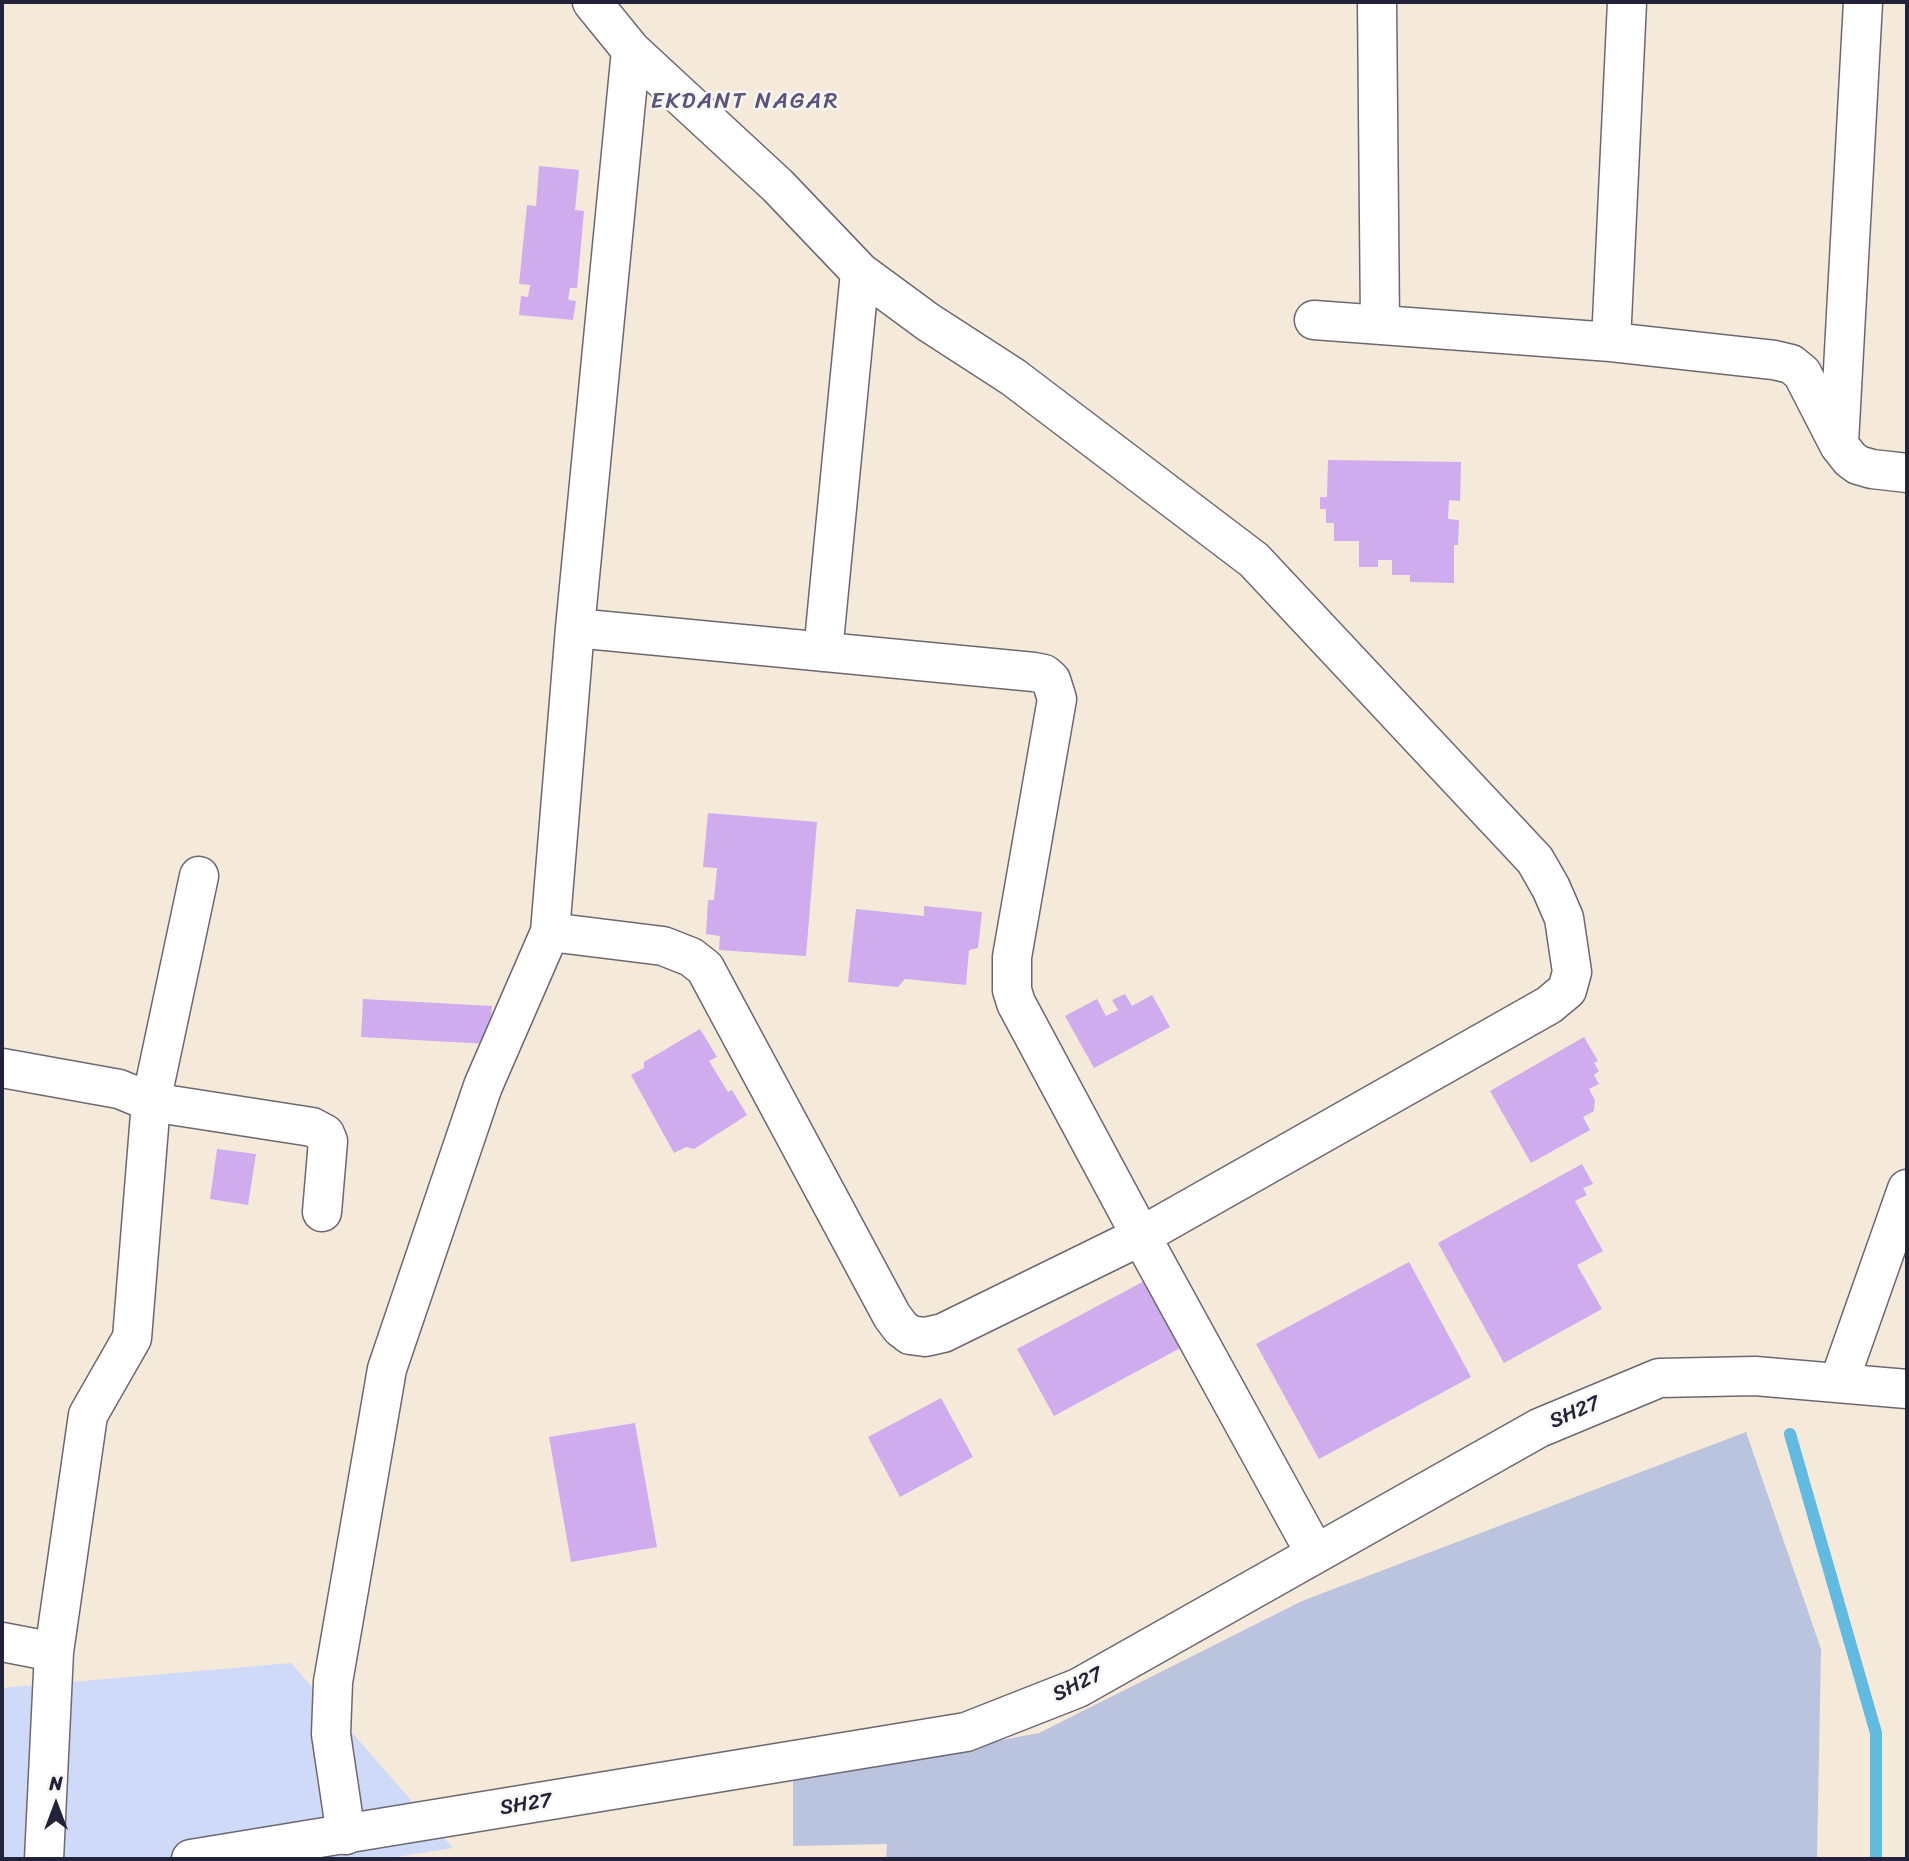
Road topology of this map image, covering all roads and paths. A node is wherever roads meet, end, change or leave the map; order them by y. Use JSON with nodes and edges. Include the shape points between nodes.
{"nodes":[{"id":1,"x":592,"y":2,"type":"edge"},
{"id":2,"x":1377,"y":2,"type":"edge"},
{"id":3,"x":1627,"y":2,"type":"edge"},
{"id":4,"x":1863,"y":2,"type":"edge"},
{"id":5,"x":631,"y":50,"type":"junction"},
{"id":6,"x":860,"y":272,"type":"junction"},
{"id":7,"x":1314,"y":320,"type":"dead end"},
{"id":8,"x":1380,"y":324,"type":"junction"},
{"id":9,"x":1611,"y":342,"type":"junction"},
{"id":10,"x":1839,"y":445,"type":"junction"},
{"id":11,"x":1907,"y":473,"type":"edge"},
{"id":12,"x":575,"y":628,"type":"junction"},
{"id":13,"x":823,"y":652,"type":"junction"},
{"id":14,"x":199,"y":876,"type":"dead end"},
{"id":15,"x":550,"y":932,"type":"junction"},
{"id":16,"x":2,"y":1068,"type":"edge"},
{"id":17,"x":150,"y":1102,"type":"junction"},
{"id":18,"x":1907,"y":1189,"type":"edge"},
{"id":19,"x":322,"y":1212,"type":"dead end"},
{"id":20,"x":1141,"y":1236,"type":"junction"},
{"id":21,"x":1839,"y":1382,"type":"junction"},
{"id":22,"x":1907,"y":1389,"type":"edge"},
{"id":23,"x":1315,"y":1553,"type":"junction"},
{"id":24,"x":2,"y":1642,"type":"edge"},
{"id":25,"x":54,"y":1652,"type":"junction"},
{"id":26,"x":346,"y":1835,"type":"junction"},
{"id":27,"x":44,"y":1859,"type":"edge"},
{"id":28,"x":191,"y":1859,"type":"edge"}],
"edges":[{"from":1,"to":5,"type":"street"},
{"from":2,"to":8,"type":"street"},
{"from":3,"to":9,"type":"street"},
{"from":4,"to":10,"type":"street"},
{"from":5,"to":6,"type":"street","via":[[778,186]]},
{"from":5,"to":12,"type":"street"},
{"from":6,"to":13,"type":"street"},
{"from":6,"to":20,"type":"street","via":[[1013,377],[1254,561],[1535,860],[1564,918],[1572,972],[1567,990],[1549,1005]]},
{"from":7,"to":8,"type":"street"},
{"from":8,"to":9,"type":"street"},
{"from":9,"to":10,"type":"street","via":[[1791,364],[1802,373]]},
{"from":10,"to":11,"type":"street","via":[[1858,465]]},
{"from":12,"to":13,"type":"street"},
{"from":12,"to":15,"type":"street"},
{"from":13,"to":20,"type":"street","via":[[1034,672],[1051,680],[1057,699],[1012,957],[1012,990]]},
{"from":14,"to":17,"type":"street"},
{"from":15,"to":20,"type":"street","via":[[663,946],[705,968],[892,1316],[910,1335],[943,1333]]},
{"from":15,"to":26,"type":"street","via":[[483,1086],[387,1369],[333,1682],[331,1734]]},
{"from":16,"to":17,"type":"street","via":[[120,1089]]},
{"from":17,"to":19,"type":"street","via":[[312,1127],[325,1134],[328,1150]]},
{"from":17,"to":25,"type":"street","via":[[132,1338],[88,1415]]},
{"from":18,"to":21,"type":"street"},
{"from":20,"to":23,"type":"street"},
{"from":21,"to":22,"type":"street","name":"SH27","number":"SH27"},
{"from":21,"to":23,"type":"street","name":"SH27","number":"SH27","via":[[1755,1376],[1659,1378],[1539,1429]]},
{"from":23,"to":26,"type":"street","name":"SH27","number":"SH27","via":[[1078,1688],[966,1732]]},
{"from":24,"to":25,"type":"street"},
{"from":25,"to":27,"type":"street"},
{"from":26,"to":28,"type":"street","name":"SH27","number":"SH27"}]}
